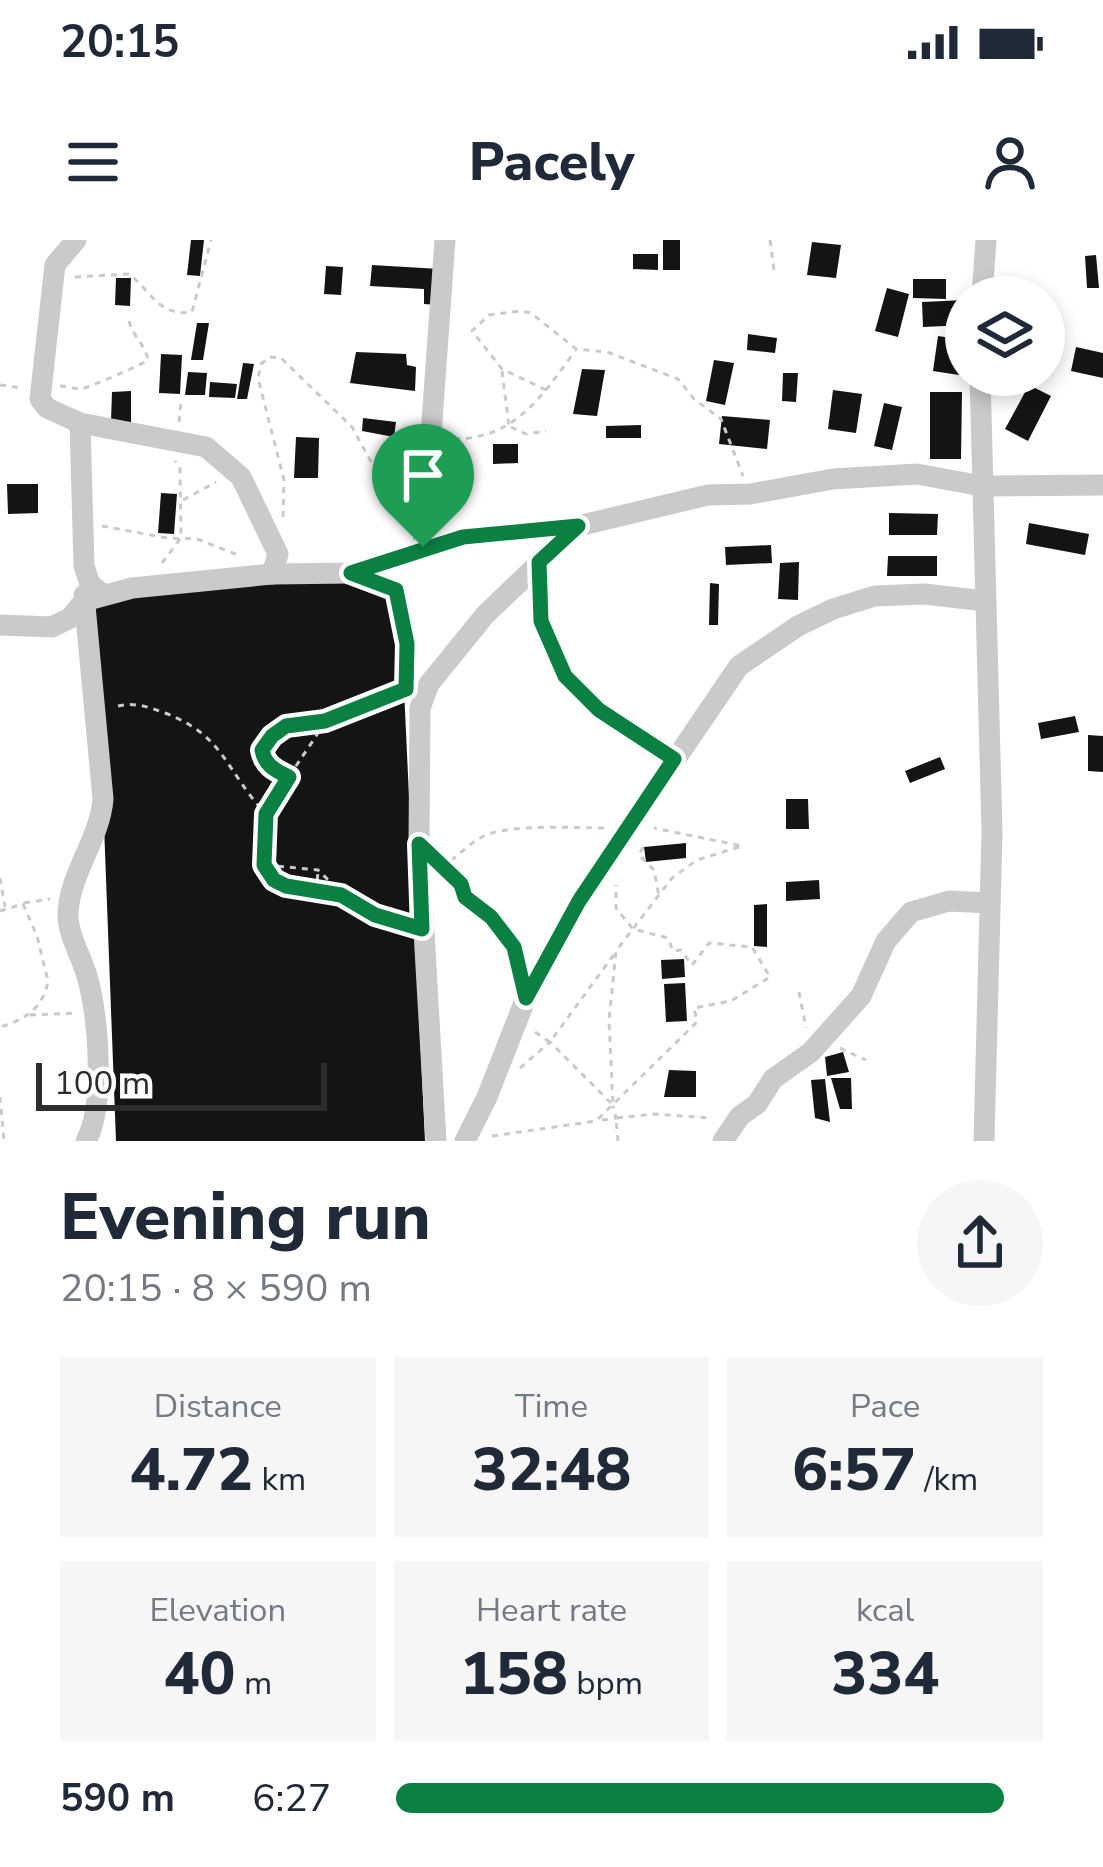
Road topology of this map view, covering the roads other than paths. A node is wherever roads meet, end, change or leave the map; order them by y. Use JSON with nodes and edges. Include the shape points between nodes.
{"nodes":[{"id":1,"x":54,"y":240,"type":"edge"},
{"id":2,"x":76,"y":240,"type":"edge"},
{"id":3,"x":445,"y":240,"type":"edge"},
{"id":4,"x":986,"y":240,"type":"edge"},
{"id":5,"x":54,"y":271,"type":"junction"},
{"id":6,"x":983,"y":276,"type":"edge"},
{"id":7,"x":980,"y":396,"type":"edge"},
{"id":8,"x":80,"y":423,"type":"junction"},
{"id":9,"x":1103,"y":485,"type":"edge"},
{"id":10,"x":982,"y":486,"type":"junction"},
{"id":11,"x":578,"y":526,"type":"junction"},
{"id":12,"x":423,"y":547,"type":"junction"},
{"id":13,"x":275,"y":564,"type":"junction"},
{"id":14,"x":92,"y":593,"type":"junction"},
{"id":15,"x":986,"y":602,"type":"junction"},
{"id":16,"x":0,"y":626,"type":"edge"},
{"id":17,"x":990,"y":903,"type":"junction"},
{"id":18,"x":466,"y":1139,"type":"edge"},
{"id":19,"x":86,"y":1141,"type":"edge"},
{"id":20,"x":436,"y":1141,"type":"edge"},
{"id":21,"x":723,"y":1141,"type":"edge"},
{"id":22,"x":984,"y":1141,"type":"edge"}],
"edges":[{"from":1,"to":5,"type":"street"},
{"from":2,"to":5,"type":"street"},
{"from":3,"to":12,"type":"street"},
{"from":4,"to":6,"type":"street"},
{"from":5,"to":8,"type":"street","via":[[40,390],[47,408]]},
{"from":7,"to":10,"type":"street"},
{"from":8,"to":13,"type":"street","via":[[195,443],[236,471]]},
{"from":8,"to":14,"type":"street","via":[[84,566]]},
{"from":9,"to":10,"type":"street"},
{"from":10,"to":11,"type":"street","via":[[896,473],[833,479],[708,495]]},
{"from":10,"to":15,"type":"street"},
{"from":11,"to":12,"type":"street"},
{"from":11,"to":20,"type":"street","via":[[485,615],[419,708]]},
{"from":12,"to":13,"type":"street","via":[[351,573]]},
{"from":13,"to":14,"type":"street"},
{"from":14,"to":16,"type":"street","via":[[52,627]]},
{"from":14,"to":19,"type":"street","via":[[102,816],[70,898],[71,936],[94,1013],[95,1114]]},
{"from":15,"to":17,"type":"street"},
{"from":15,"to":18,"type":"street","via":[[875,596],[798,626],[740,666],[674,759],[641,831],[579,901]]},
{"from":17,"to":21,"type":"street","via":[[911,912],[886,941],[861,996],[773,1079]]},
{"from":17,"to":22,"type":"street"}]}
